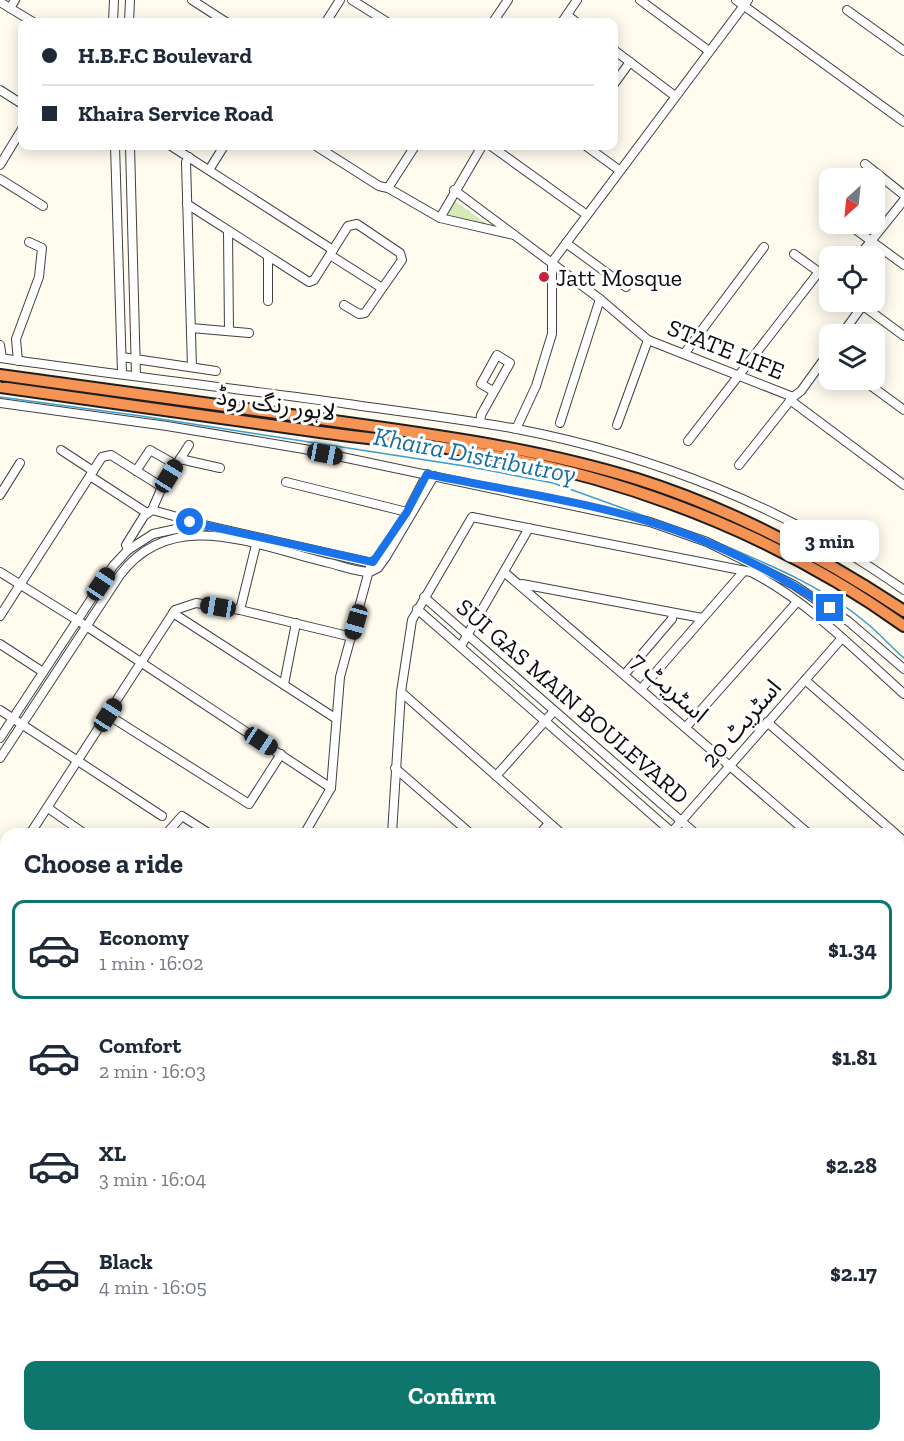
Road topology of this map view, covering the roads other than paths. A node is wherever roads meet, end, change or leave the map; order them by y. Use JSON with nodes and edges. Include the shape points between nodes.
{"nodes":[{"id":1,"x":15,"y":0,"type":"edge"},
{"id":2,"x":114,"y":0,"type":"edge"},
{"id":3,"x":129,"y":0,"type":"edge"},
{"id":4,"x":193,"y":0,"type":"edge"},
{"id":5,"x":340,"y":0,"type":"edge"},
{"id":6,"x":352,"y":0,"type":"edge"},
{"id":7,"x":508,"y":0,"type":"edge"},
{"id":8,"x":577,"y":0,"type":"edge"},
{"id":9,"x":639,"y":0,"type":"edge"},
{"id":10,"x":736,"y":0,"type":"edge"},
{"id":11,"x":0,"y":2,"type":"edge"},
{"id":12,"x":746,"y":3,"type":"edge"},
{"id":13,"x":10,"y":8,"type":"junction"},
{"id":14,"x":847,"y":10,"type":"dead end"},
{"id":15,"x":26,"y":18,"type":"edge"},
{"id":16,"x":113,"y":18,"type":"edge"},
{"id":17,"x":129,"y":18,"type":"edge"},
{"id":18,"x":220,"y":18,"type":"edge"},
{"id":19,"x":329,"y":18,"type":"edge"},
{"id":20,"x":381,"y":18,"type":"edge"},
{"id":21,"x":496,"y":18,"type":"edge"},
{"id":22,"x":565,"y":18,"type":"edge"},
{"id":23,"x":710,"y":51,"type":"junction"},
{"id":24,"x":904,"y":51,"type":"edge"},
{"id":25,"x":618,"y":53,"type":"edge"},
{"id":26,"x":630,"y":62,"type":"junction"},
{"id":27,"x":618,"y":78,"type":"edge"},
{"id":28,"x":0,"y":90,"type":"edge"},
{"id":29,"x":675,"y":96,"type":"junction"},
{"id":30,"x":18,"y":101,"type":"edge"},
{"id":31,"x":904,"y":122,"type":"edge"},
{"id":32,"x":18,"y":136,"type":"edge"},
{"id":33,"x":115,"y":150,"type":"edge"},
{"id":34,"x":129,"y":150,"type":"edge"},
{"id":35,"x":178,"y":150,"type":"edge"},
{"id":36,"x":222,"y":150,"type":"edge"},
{"id":37,"x":322,"y":150,"type":"edge"},
{"id":38,"x":412,"y":150,"type":"edge"},
{"id":39,"x":479,"y":150,"type":"edge"},
{"id":40,"x":497,"y":150,"type":"edge"},
{"id":41,"x":592,"y":150,"type":"edge"},
{"id":42,"x":189,"y":157,"type":"junction"},
{"id":43,"x":865,"y":164,"type":"dead end"},
{"id":44,"x":0,"y":165,"type":"edge"},
{"id":45,"x":209,"y":170,"type":"junction"},
{"id":46,"x":619,"y":170,"type":"junction"},
{"id":47,"x":0,"y":179,"type":"edge"},
{"id":48,"x":388,"y":188,"type":"junction"},
{"id":49,"x":454,"y":190,"type":"junction"},
{"id":50,"x":904,"y":195,"type":"edge"},
{"id":51,"x":904,"y":200,"type":"edge"},
{"id":52,"x":187,"y":204,"type":"junction"},
{"id":53,"x":43,"y":206,"type":"dead end"},
{"id":54,"x":587,"y":214,"type":"junction"},
{"id":55,"x":440,"y":218,"type":"junction"},
{"id":56,"x":228,"y":231,"type":"junction"},
{"id":57,"x":862,"y":234,"type":"edge"},
{"id":58,"x":516,"y":235,"type":"junction"},
{"id":59,"x":871,"y":241,"type":"junction"},
{"id":60,"x":29,"y":242,"type":"dead end"},
{"id":61,"x":566,"y":243,"type":"junction"},
{"id":62,"x":867,"y":246,"type":"edge"},
{"id":63,"x":764,"y":247,"type":"dead end"},
{"id":64,"x":331,"y":253,"type":"junction"},
{"id":65,"x":794,"y":254,"type":"dead end"},
{"id":66,"x":268,"y":257,"type":"junction"},
{"id":67,"x":552,"y":262,"type":"junction"},
{"id":68,"x":904,"y":265,"type":"edge"},
{"id":69,"x":818,"y":273,"type":"joint"},
{"id":70,"x":626,"y":286,"type":"dead end"},
{"id":71,"x":382,"y":288,"type":"junction"},
{"id":72,"x":600,"y":299,"type":"junction"},
{"id":73,"x":268,"y":301,"type":"dead end"},
{"id":74,"x":344,"y":305,"type":"dead end"},
{"id":75,"x":873,"y":312,"type":"edge"},
{"id":76,"x":135,"y":317,"type":"junction"},
{"id":77,"x":121,"y":318,"type":"junction"},
{"id":78,"x":191,"y":328,"type":"junction"},
{"id":79,"x":229,"y":331,"type":"junction"},
{"id":80,"x":249,"y":333,"type":"dead end"},
{"id":81,"x":904,"y":336,"type":"edge"},
{"id":82,"x":648,"y":340,"type":"junction"},
{"id":83,"x":0,"y":345,"type":"edge"},
{"id":84,"x":684,"y":354,"type":"junction"},
{"id":85,"x":122,"y":357,"type":"junction"},
{"id":86,"x":1,"y":358,"type":"edge"},
{"id":87,"x":136,"y":358,"type":"junction"},
{"id":88,"x":18,"y":361,"type":"junction"},
{"id":89,"x":819,"y":366,"type":"edge"},
{"id":90,"x":192,"y":367,"type":"junction"},
{"id":91,"x":216,"y":371,"type":"dead end"},
{"id":92,"x":122,"y":374,"type":"junction"},
{"id":93,"x":0,"y":375,"type":"edge"},
{"id":94,"x":136,"y":375,"type":"junction"},
{"id":95,"x":739,"y":375,"type":"junction"},
{"id":96,"x":0,"y":387,"type":"edge"},
{"id":97,"x":877,"y":390,"type":"edge"},
{"id":98,"x":493,"y":391,"type":"junction"},
{"id":99,"x":791,"y":398,"type":"junction"},
{"id":100,"x":0,"y":403,"type":"edge"},
{"id":101,"x":904,"y":410,"type":"edge"},
{"id":102,"x":480,"y":423,"type":"junction"},
{"id":103,"x":560,"y":423,"type":"dead end"},
{"id":104,"x":616,"y":425,"type":"dead end"},
{"id":105,"x":516,"y":429,"type":"junction"},
{"id":106,"x":688,"y":441,"type":"dead end"},
{"id":107,"x":189,"y":445,"type":"dead end"},
{"id":108,"x":61,"y":450,"type":"dead end"},
{"id":109,"x":178,"y":462,"type":"junction"},
{"id":110,"x":21,"y":464,"type":"dead end"},
{"id":111,"x":739,"y":465,"type":"dead end"},
{"id":112,"x":220,"y":468,"type":"dead end"},
{"id":113,"x":136,"y":471,"type":"junction"},
{"id":114,"x":92,"y":473,"type":"junction"},
{"id":115,"x":431,"y":475,"type":"junction"},
{"id":116,"x":285,"y":482,"type":"dead end"},
{"id":117,"x":904,"y":485,"type":"edge"},
{"id":118,"x":162,"y":487,"type":"junction"},
{"id":119,"x":0,"y":495,"type":"edge"},
{"id":120,"x":149,"y":512,"type":"junction"},
{"id":121,"x":407,"y":512,"type":"junction"},
{"id":122,"x":191,"y":524,"type":"junction"},
{"id":123,"x":529,"y":528,"type":"junction"},
{"id":124,"x":234,"y":530,"type":"junction"},
{"id":125,"x":231,"y":539,"type":"junction"},
{"id":126,"x":256,"y":546,"type":"junction"},
{"id":127,"x":128,"y":550,"type":"junction"},
{"id":128,"x":371,"y":563,"type":"junction"},
{"id":129,"x":744,"y":571,"type":"junction"},
{"id":130,"x":0,"y":572,"type":"edge"},
{"id":131,"x":370,"y":572,"type":"junction"},
{"id":132,"x":504,"y":572,"type":"junction"},
{"id":133,"x":521,"y":584,"type":"junction"},
{"id":134,"x":20,"y":586,"type":"junction"},
{"id":135,"x":904,"y":590,"type":"edge"},
{"id":136,"x":424,"y":597,"type":"junction"},
{"id":137,"x":797,"y":602,"type":"junction"},
{"id":138,"x":417,"y":609,"type":"junction"},
{"id":139,"x":240,"y":610,"type":"junction"},
{"id":140,"x":904,"y":612,"type":"edge"},
{"id":141,"x":173,"y":613,"type":"junction"},
{"id":142,"x":673,"y":613,"type":"junction"},
{"id":143,"x":0,"y":616,"type":"edge"},
{"id":144,"x":702,"y":618,"type":"junction"},
{"id":145,"x":77,"y":620,"type":"junction"},
{"id":146,"x":296,"y":623,"type":"junction"},
{"id":147,"x":904,"y":626,"type":"edge"},
{"id":148,"x":86,"y":628,"type":"junction"},
{"id":149,"x":468,"y":636,"type":"junction"},
{"id":150,"x":352,"y":637,"type":"junction"},
{"id":151,"x":842,"y":638,"type":"junction"},
{"id":152,"x":0,"y":644,"type":"edge"},
{"id":153,"x":461,"y":646,"type":"junction"},
{"id":154,"x":141,"y":663,"type":"junction"},
{"id":155,"x":904,"y":669,"type":"edge"},
{"id":156,"x":43,"y":672,"type":"junction"},
{"id":157,"x":625,"y":674,"type":"junction"},
{"id":158,"x":805,"y":680,"type":"junction"},
{"id":159,"x":284,"y":684,"type":"junction"},
{"id":160,"x":642,"y":688,"type":"junction"},
{"id":161,"x":401,"y":692,"type":"junction"},
{"id":162,"x":904,"y":694,"type":"edge"},
{"id":163,"x":0,"y":710,"type":"edge"},
{"id":164,"x":554,"y":711,"type":"junction"},
{"id":165,"x":108,"y":715,"type":"junction"},
{"id":166,"x":13,"y":718,"type":"junction"},
{"id":167,"x":336,"y":718,"type":"junction"},
{"id":168,"x":546,"y":720,"type":"junction"},
{"id":169,"x":767,"y":722,"type":"junction"},
{"id":170,"x":22,"y":725,"type":"junction"},
{"id":171,"x":686,"y":727,"type":"junction"},
{"id":172,"x":0,"y":738,"type":"edge"},
{"id":173,"x":281,"y":754,"type":"junction"},
{"id":174,"x":0,"y":758,"type":"edge"},
{"id":175,"x":78,"y":761,"type":"junction"},
{"id":176,"x":729,"y":765,"type":"junction"},
{"id":177,"x":904,"y":766,"type":"edge"},
{"id":178,"x":395,"y":768,"type":"junction"},
{"id":179,"x":496,"y":776,"type":"junction"},
{"id":180,"x":331,"y":788,"type":"junction"},
{"id":181,"x":48,"y":808,"type":"junction"},
{"id":182,"x":162,"y":816,"type":"dead end"},
{"id":183,"x":681,"y":821,"type":"junction"},
{"id":184,"x":549,"y":823,"type":"junction"},
{"id":185,"x":34,"y":828,"type":"edge"},
{"id":186,"x":76,"y":828,"type":"edge"},
{"id":187,"x":171,"y":828,"type":"edge"},
{"id":188,"x":201,"y":828,"type":"edge"},
{"id":189,"x":308,"y":828,"type":"edge"},
{"id":190,"x":392,"y":828,"type":"edge"},
{"id":191,"x":464,"y":828,"type":"edge"},
{"id":192,"x":545,"y":828,"type":"edge"},
{"id":193,"x":555,"y":828,"type":"edge"},
{"id":194,"x":666,"y":828,"type":"edge"},
{"id":195,"x":676,"y":828,"type":"edge"},
{"id":196,"x":689,"y":828,"type":"edge"},
{"id":197,"x":802,"y":828,"type":"edge"},
{"id":198,"x":889,"y":828,"type":"edge"}],
"edges":[{"from":1,"to":13,"type":"street"},
{"from":2,"to":16,"type":"street"},
{"from":3,"to":17,"type":"street"},
{"from":4,"to":18,"type":"street"},
{"from":5,"to":19,"type":"street"},
{"from":6,"to":20,"type":"street"},
{"from":7,"to":21,"type":"street"},
{"from":8,"to":22,"type":"street"},
{"from":9,"to":23,"type":"street"},
{"from":10,"to":12,"type":"street"},
{"from":11,"to":13,"type":"street"},
{"from":12,"to":23,"type":"street"},
{"from":12,"to":31,"type":"street"},
{"from":13,"to":15,"type":"street"},
{"from":14,"to":24,"type":"street"},
{"from":23,"to":29,"type":"street"},
{"from":25,"to":26,"type":"street"},
{"from":26,"to":27,"type":"street"},
{"from":26,"to":29,"type":"street"},
{"from":28,"to":30,"type":"street"},
{"from":29,"to":46,"type":"street"},
{"from":32,"to":44,"type":"street"},
{"from":33,"to":77,"type":"street"},
{"from":34,"to":76,"type":"street"},
{"from":35,"to":42,"type":"street"},
{"from":36,"to":45,"type":"street"},
{"from":37,"to":48,"type":"street"},
{"from":38,"to":48,"type":"street"},
{"from":39,"to":49,"type":"street"},
{"from":40,"to":54,"type":"street"},
{"from":41,"to":46,"type":"street"},
{"from":42,"to":45,"type":"street"},
{"from":42,"to":52,"type":"street"},
{"from":43,"to":50,"type":"street"},
{"from":45,"to":64,"type":"street"},
{"from":46,"to":54,"type":"street"},
{"from":47,"to":53,"type":"street"},
{"from":48,"to":55,"type":"street"},
{"from":49,"to":55,"type":"street"},
{"from":49,"to":58,"type":"street","name":"STATE LIFE"},
{"from":51,"to":59,"type":"street"},
{"from":52,"to":56,"type":"street"},
{"from":52,"to":78,"type":"street"},
{"from":54,"to":61,"type":"street"},
{"from":55,"to":58,"type":"street"},
{"from":56,"to":66,"type":"street"},
{"from":56,"to":79,"type":"street"},
{"from":57,"to":59,"type":"street"},
{"from":58,"to":67,"type":"street","name":"STATE LIFE"},
{"from":59,"to":62,"type":"street"},
{"from":59,"to":68,"type":"street"},
{"from":60,"to":88,"type":"street","via":[[42,249],[39,277],[16,339]]},
{"from":61,"to":67,"type":"street"},
{"from":61,"to":70,"type":"street"},
{"from":63,"to":84,"type":"street"},
{"from":64,"to":66,"type":"street","via":[[309,282]]},
{"from":64,"to":71,"type":"street"},
{"from":64,"to":71,"type":"street","via":[[352,223],[400,253],[402,260]]},
{"from":65,"to":69,"type":"street"},
{"from":66,"to":73,"type":"street"},
{"from":67,"to":72,"type":"street","name":"STATE LIFE"},
{"from":67,"to":105,"type":"street","via":[[552,334],[536,386]]},
{"from":69,"to":95,"type":"street"},
{"from":71,"to":74,"type":"street","via":[[362,315]]},
{"from":72,"to":82,"type":"street","name":"STATE LIFE"},
{"from":72,"to":103,"type":"street"},
{"from":75,"to":81,"type":"street"},
{"from":76,"to":77,"type":"street"},
{"from":76,"to":87,"type":"street"},
{"from":77,"to":85,"type":"street"},
{"from":78,"to":79,"type":"street"},
{"from":78,"to":90,"type":"street"},
{"from":79,"to":80,"type":"street"},
{"from":82,"to":84,"type":"street","name":"STATE LIFE"},
{"from":82,"to":104,"type":"street"},
{"from":83,"to":86,"type":"street"},
{"from":84,"to":95,"type":"street","name":"STATE LIFE"},
{"from":85,"to":87,"type":"street"},
{"from":85,"to":92,"type":"street"},
{"from":86,"to":88,"type":"street"},
{"from":87,"to":90,"type":"street"},
{"from":87,"to":94,"type":"street"},
{"from":88,"to":92,"type":"street"},
{"from":89,"to":99,"type":"street","name":"STATE LIFE"},
{"from":90,"to":91,"type":"street"},
{"from":92,"to":94,"type":"street"},
{"from":93,"to":140,"type":"highway","name":"لاہور رنگ روڈ","via":[[483,442],[582,463],[694,500],[764,530],[824,561]]},
{"from":94,"to":102,"type":"street"},
{"from":95,"to":99,"type":"street","name":"STATE LIFE"},
{"from":95,"to":106,"type":"street"},
{"from":96,"to":147,"type":"highway","name":"لاہور رنگ روڈ","via":[[473,452],[576,474],[661,500],[764,543],[829,578]]},
{"from":97,"to":101,"type":"street"},
{"from":98,"to":98,"type":"street","via":[[510,363],[497,355],[481,384]]},
{"from":98,"to":102,"type":"street"},
{"from":99,"to":111,"type":"street"},
{"from":99,"to":117,"type":"street"},
{"from":100,"to":115,"type":"street","via":[[218,434]]},
{"from":102,"to":105,"type":"street"},
{"from":105,"to":135,"type":"street","via":[[630,458],[724,492],[810,533]]},
{"from":107,"to":109,"type":"street"},
{"from":108,"to":114,"type":"street"},
{"from":109,"to":112,"type":"street"},
{"from":109,"to":113,"type":"street","via":[[150,450]]},
{"from":109,"to":118,"type":"street"},
{"from":110,"to":119,"type":"street"},
{"from":113,"to":114,"type":"street","via":[[107,454]]},
{"from":113,"to":118,"type":"street"},
{"from":114,"to":120,"type":"street"},
{"from":114,"to":134,"type":"street"},
{"from":115,"to":121,"type":"street"},
{"from":115,"to":131,"type":"street","via":[[386,557]]},
{"from":115,"to":155,"type":"street","via":[[621,514],[707,542],[814,598],[848,621]]},
{"from":116,"to":121,"type":"street"},
{"from":118,"to":120,"type":"street"},
{"from":120,"to":122,"type":"street","via":[[188,520]]},
{"from":120,"to":127,"type":"street","via":[[126,544]]},
{"from":121,"to":128,"type":"street","via":[[379,557]]},
{"from":122,"to":124,"type":"street"},
{"from":122,"to":127,"type":"street","via":[[153,534]]},
{"from":123,"to":129,"type":"street"},
{"from":123,"to":132,"type":"street"},
{"from":123,"to":136,"type":"street","via":[[472,517]]},
{"from":124,"to":125,"type":"street"},
{"from":124,"to":128,"type":"street"},
{"from":125,"to":126,"type":"street"},
{"from":125,"to":148,"type":"street","via":[[193,534],[152,546],[125,568]]},
{"from":126,"to":131,"type":"street"},
{"from":126,"to":139,"type":"street"},
{"from":127,"to":145,"type":"street"},
{"from":128,"to":131,"type":"street"},
{"from":129,"to":137,"type":"street","via":[[776,585]]},
{"from":129,"to":144,"type":"street"},
{"from":130,"to":134,"type":"street"},
{"from":131,"to":150,"type":"street"},
{"from":132,"to":133,"type":"street","name":"اسٹریٹ 7"},
{"from":132,"to":149,"type":"street"},
{"from":133,"to":142,"type":"street"},
{"from":133,"to":157,"type":"street","name":"اسٹریٹ 7"},
{"from":134,"to":143,"type":"street"},
{"from":134,"to":145,"type":"street"},
{"from":136,"to":138,"type":"street"},
{"from":136,"to":149,"type":"street","name":"SUI GAS MAIN BOULEVARD"},
{"from":137,"to":151,"type":"street"},
{"from":137,"to":171,"type":"street"},
{"from":138,"to":153,"type":"street","name":"SUI GAS MAIN BOULEVARD"},
{"from":138,"to":161,"type":"street","via":[[409,633]]},
{"from":139,"to":141,"type":"street","via":[[196,603]]},
{"from":139,"to":146,"type":"street"},
{"from":141,"to":154,"type":"street"},
{"from":141,"to":159,"type":"street"},
{"from":142,"to":144,"type":"street"},
{"from":142,"to":157,"type":"street"},
{"from":144,"to":160,"type":"street"},
{"from":145,"to":148,"type":"street"},
{"from":145,"to":156,"type":"street"},
{"from":146,"to":150,"type":"street"},
{"from":146,"to":159,"type":"street"},
{"from":148,"to":154,"type":"street"},
{"from":148,"to":170,"type":"street"},
{"from":149,"to":153,"type":"street"},
{"from":149,"to":164,"type":"street","name":"SUI GAS MAIN BOULEVARD"},
{"from":150,"to":167,"type":"street","via":[[340,677]]},
{"from":151,"to":158,"type":"street","name":"اسٹریٹ 20"},
{"from":151,"to":162,"type":"street"},
{"from":152,"to":156,"type":"street"},
{"from":153,"to":168,"type":"street","name":"SUI GAS MAIN BOULEVARD"},
{"from":154,"to":165,"type":"street"},
{"from":154,"to":173,"type":"street"},
{"from":156,"to":166,"type":"street"},
{"from":157,"to":160,"type":"street","name":"اسٹریٹ 7"},
{"from":158,"to":169,"type":"street","name":"اسٹریٹ 20"},
{"from":158,"to":177,"type":"street"},
{"from":159,"to":167,"type":"street"},
{"from":160,"to":171,"type":"street","name":"اسٹریٹ 7"},
{"from":161,"to":178,"type":"street"},
{"from":161,"to":179,"type":"street"},
{"from":163,"to":166,"type":"street"},
{"from":164,"to":168,"type":"street"},
{"from":164,"to":183,"type":"street","name":"SUI GAS MAIN BOULEVARD"},
{"from":165,"to":173,"type":"street","via":[[249,804]]},
{"from":165,"to":175,"type":"street"},
{"from":166,"to":170,"type":"street"},
{"from":166,"to":172,"type":"street"},
{"from":167,"to":180,"type":"street"},
{"from":168,"to":179,"type":"street"},
{"from":168,"to":194,"type":"street","name":"SUI GAS MAIN BOULEVARD"},
{"from":169,"to":176,"type":"street","name":"اسٹریٹ 20"},
{"from":169,"to":198,"type":"street"},
{"from":170,"to":174,"type":"street"},
{"from":170,"to":175,"type":"street"},
{"from":171,"to":176,"type":"street","name":"اسٹریٹ 7"},
{"from":173,"to":180,"type":"street"},
{"from":175,"to":181,"type":"street"},
{"from":175,"to":182,"type":"street"},
{"from":176,"to":183,"type":"street","name":"اسٹریٹ 20"},
{"from":176,"to":197,"type":"street","name":"اسٹریٹ 7"},
{"from":178,"to":190,"type":"street"},
{"from":178,"to":191,"type":"street"},
{"from":179,"to":184,"type":"street"},
{"from":180,"to":189,"type":"street"},
{"from":181,"to":185,"type":"street"},
{"from":181,"to":186,"type":"street"},
{"from":183,"to":195,"type":"street","name":"اسٹریٹ 20"},
{"from":183,"to":196,"type":"street","name":"SUI GAS MAIN BOULEVARD"},
{"from":184,"to":192,"type":"street"},
{"from":184,"to":193,"type":"street"},
{"from":187,"to":188,"type":"street","via":[[182,816]]}]}
